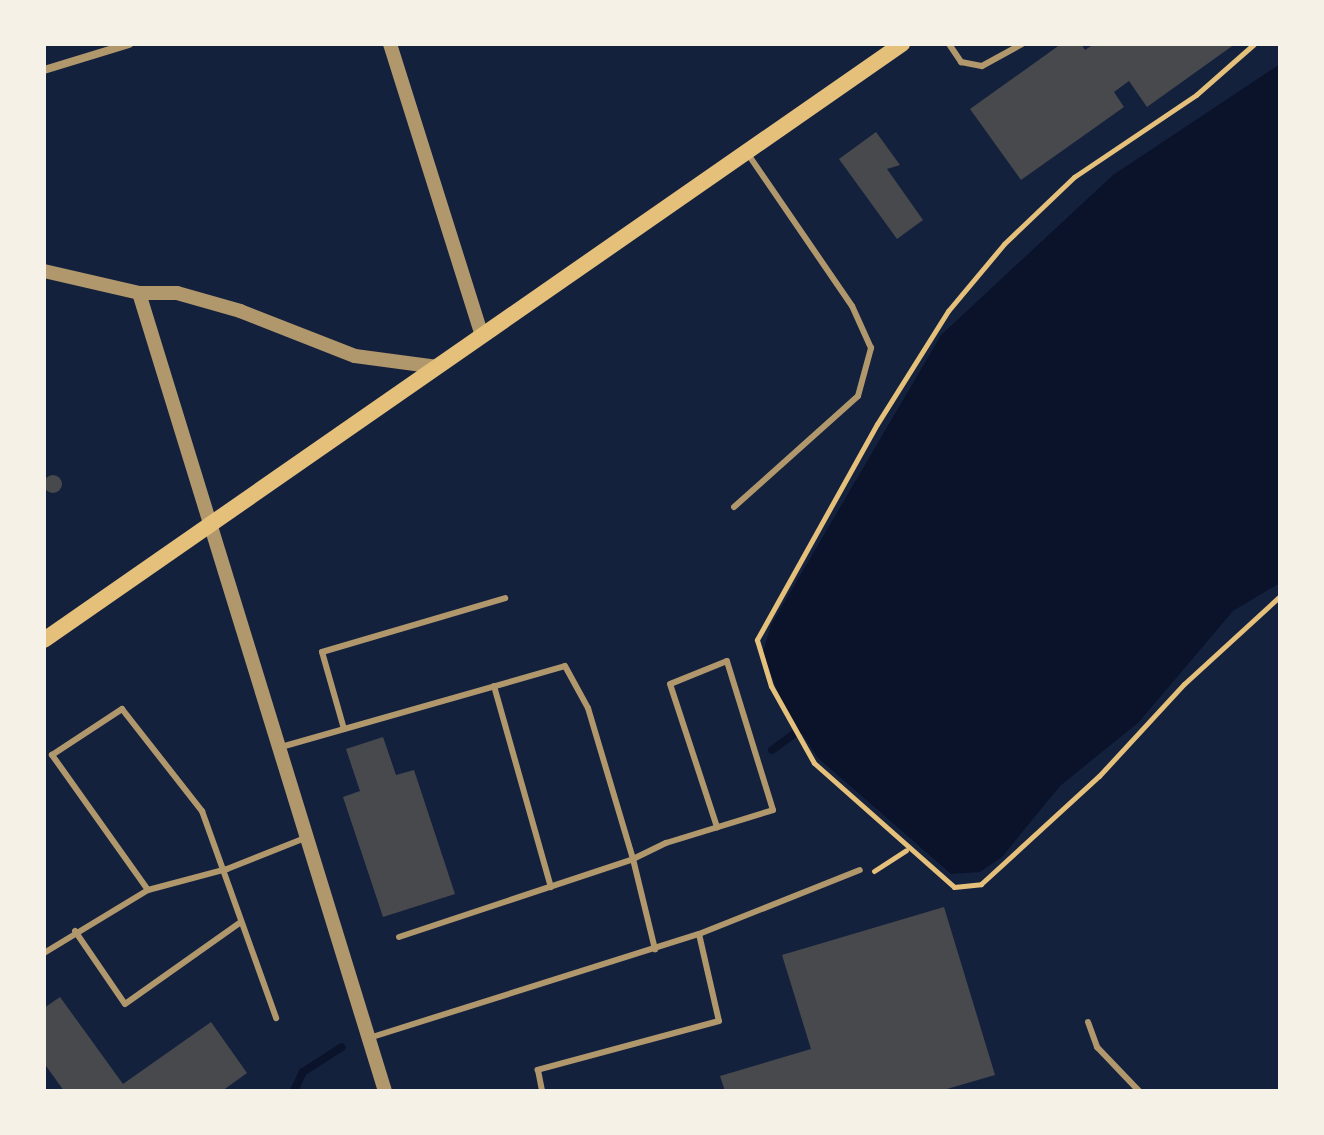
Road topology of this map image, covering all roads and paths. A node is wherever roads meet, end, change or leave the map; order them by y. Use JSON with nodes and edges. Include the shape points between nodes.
{"nodes":[{"id":1,"x":129,"y":44,"type":"edge"},
{"id":2,"x":390,"y":44,"type":"edge"},
{"id":3,"x":902,"y":44,"type":"edge"},
{"id":4,"x":949,"y":44,"type":"edge"},
{"id":5,"x":1022,"y":44,"type":"edge"},
{"id":6,"x":1254,"y":44,"type":"edge"},
{"id":7,"x":44,"y":70,"type":"edge"},
{"id":8,"x":748,"y":154,"type":"junction"},
{"id":9,"x":44,"y":271,"type":"edge"},
{"id":10,"x":139,"y":293,"type":"junction"},
{"id":11,"x":482,"y":336,"type":"junction"},
{"id":12,"x":437,"y":367,"type":"junction"},
{"id":13,"x":734,"y":507,"type":"dead end"},
{"id":14,"x":210,"y":522,"type":"junction"},
{"id":15,"x":1280,"y":596,"type":"edge"},
{"id":16,"x":505,"y":598,"type":"dead end"},
{"id":17,"x":44,"y":640,"type":"edge"},
{"id":18,"x":494,"y":686,"type":"junction"},
{"id":19,"x":344,"y":729,"type":"junction"},
{"id":20,"x":281,"y":747,"type":"junction"},
{"id":21,"x":717,"y":827,"type":"junction"},
{"id":22,"x":309,"y":836,"type":"junction"},
{"id":23,"x":906,"y":850,"type":"junction"},
{"id":24,"x":633,"y":859,"type":"junction"},
{"id":25,"x":227,"y":869,"type":"junction"},
{"id":26,"x":860,"y":870,"type":"dead end"},
{"id":27,"x":870,"y":873,"type":"dead end"},
{"id":28,"x":551,"y":887,"type":"junction"},
{"id":29,"x":148,"y":890,"type":"junction"},
{"id":30,"x":241,"y":922,"type":"junction"},
{"id":31,"x":75,"y":931,"type":"junction"},
{"id":32,"x":699,"y":934,"type":"junction"},
{"id":33,"x":399,"y":937,"type":"dead end"},
{"id":34,"x":655,"y":949,"type":"junction"},
{"id":35,"x":44,"y":953,"type":"edge"},
{"id":36,"x":276,"y":1018,"type":"dead end"},
{"id":37,"x":1088,"y":1022,"type":"dead end"},
{"id":38,"x":369,"y":1038,"type":"junction"},
{"id":39,"x":385,"y":1091,"type":"edge"},
{"id":40,"x":542,"y":1091,"type":"edge"},
{"id":41,"x":1139,"y":1091,"type":"edge"}],
"edges":[{"from":1,"to":7,"type":"street"},
{"from":2,"to":11,"type":"street"},
{"from":3,"to":8,"type":"main road"},
{"from":4,"to":5,"type":"lane","via":[[961,62],[982,66]]},
{"from":6,"to":23,"type":"path","via":[[1196,95],[1074,177],[1004,244],[948,311],[877,424],[757,640],[771,686],[814,763]]},
{"from":8,"to":11,"type":"main road"},
{"from":8,"to":13,"type":"lane","via":[[852,306],[871,348],[858,396]]},
{"from":9,"to":10,"type":"street"},
{"from":10,"to":12,"type":"street","via":[[177,293],[240,311],[355,356]]},
{"from":10,"to":14,"type":"street"},
{"from":11,"to":12,"type":"main road"},
{"from":12,"to":14,"type":"main road"},
{"from":14,"to":17,"type":"main road"},
{"from":14,"to":20,"type":"street"},
{"from":15,"to":23,"type":"path","via":[[1184,684],[1099,776],[981,884],[954,887]]},
{"from":16,"to":19,"type":"lane","via":[[322,652]]},
{"from":18,"to":19,"type":"lane"},
{"from":18,"to":24,"type":"lane","via":[[565,666],[588,708]]},
{"from":18,"to":28,"type":"lane"},
{"from":19,"to":20,"type":"lane"},
{"from":20,"to":22,"type":"street"},
{"from":21,"to":21,"type":"lane","via":[[773,810],[727,661],[670,684]]},
{"from":21,"to":24,"type":"lane"},
{"from":22,"to":25,"type":"lane"},
{"from":22,"to":38,"type":"street"},
{"from":23,"to":27,"type":"path"},
{"from":24,"to":28,"type":"lane"},
{"from":24,"to":34,"type":"lane"},
{"from":25,"to":29,"type":"lane"},
{"from":25,"to":29,"type":"lane","via":[[202,811],[122,709],[52,755]]},
{"from":25,"to":30,"type":"lane"},
{"from":26,"to":32,"type":"lane"},
{"from":28,"to":33,"type":"lane"},
{"from":29,"to":31,"type":"lane"},
{"from":30,"to":31,"type":"lane","via":[[125,1004]]},
{"from":30,"to":36,"type":"lane"},
{"from":31,"to":35,"type":"lane"},
{"from":32,"to":34,"type":"lane"},
{"from":32,"to":40,"type":"lane","via":[[719,1021],[538,1070]]},
{"from":34,"to":38,"type":"lane"},
{"from":37,"to":41,"type":"lane","via":[[1097,1047]]},
{"from":38,"to":39,"type":"street"}]}
